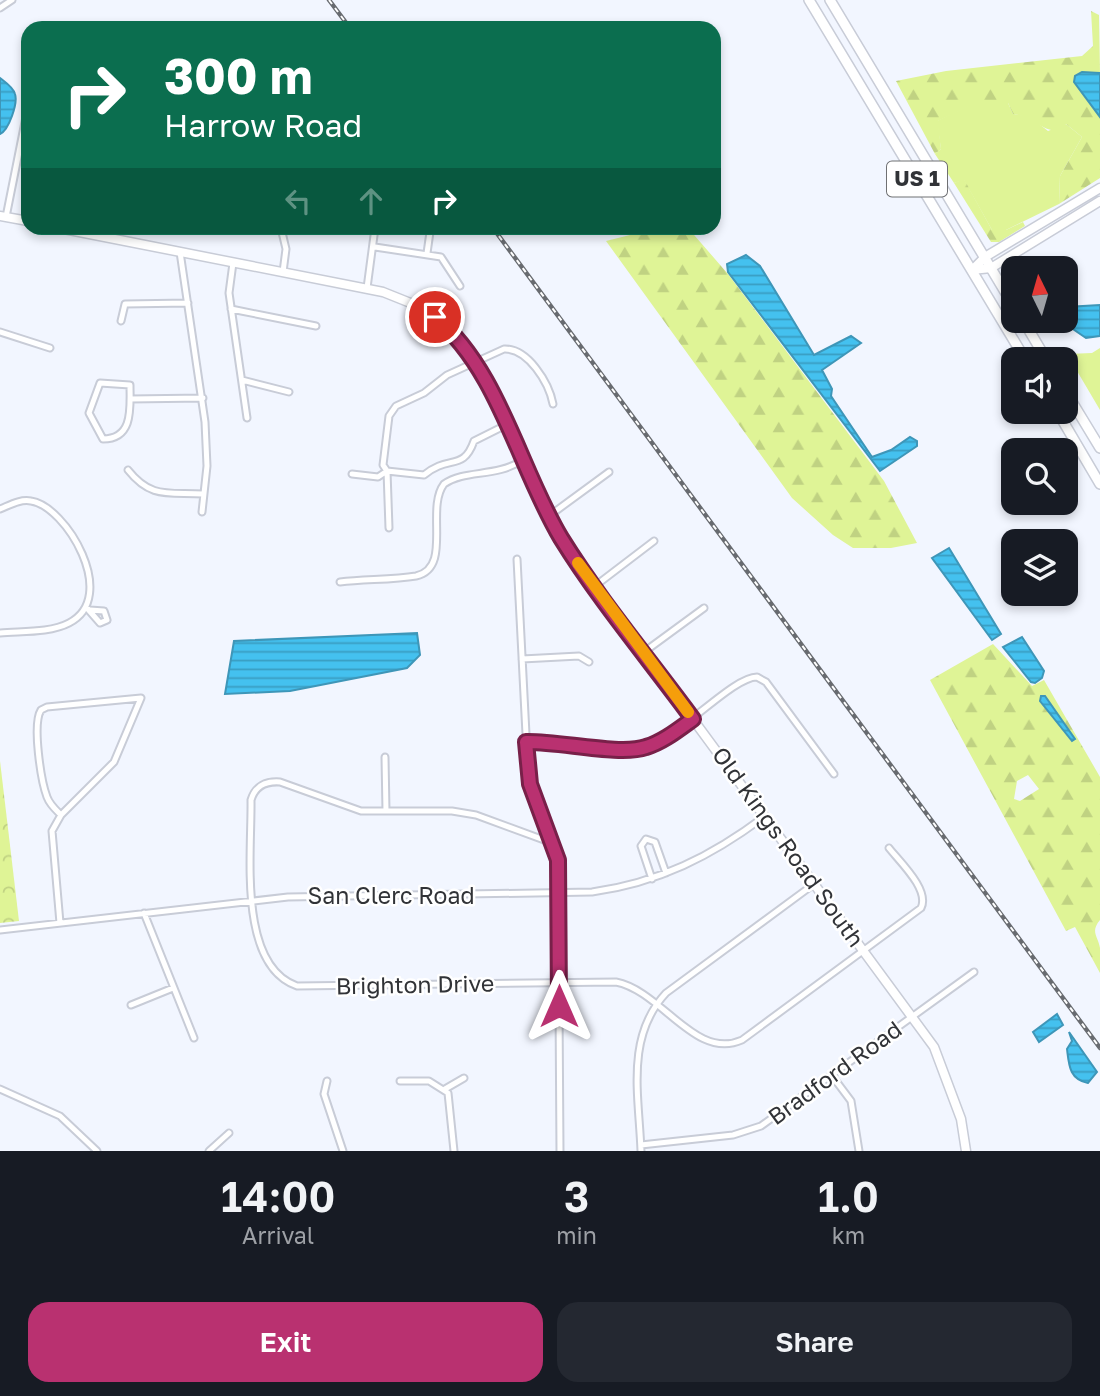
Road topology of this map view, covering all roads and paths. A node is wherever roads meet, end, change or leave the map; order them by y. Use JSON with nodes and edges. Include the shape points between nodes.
{"nodes":[{"id":1,"x":12,"y":0,"type":"edge"},
{"id":2,"x":809,"y":0,"type":"edge"},
{"id":3,"x":830,"y":0,"type":"edge"},
{"id":4,"x":0,"y":8,"type":"edge"},
{"id":5,"x":869,"y":64,"type":"junction"},
{"id":6,"x":853,"y":74,"type":"junction"},
{"id":7,"x":21,"y":138,"type":"edge"},
{"id":8,"x":1100,"y":188,"type":"edge"},
{"id":9,"x":1100,"y":201,"type":"edge"},
{"id":10,"x":3,"y":216,"type":"edge"},
{"id":11,"x":21,"y":220,"type":"edge"},
{"id":12,"x":94,"y":235,"type":"edge"},
{"id":13,"x":283,"y":235,"type":"edge"},
{"id":14,"x":375,"y":235,"type":"edge"},
{"id":15,"x":430,"y":235,"type":"edge"},
{"id":16,"x":375,"y":247,"type":"junction"},
{"id":17,"x":180,"y":252,"type":"junction"},
{"id":18,"x":427,"y":253,"type":"junction"},
{"id":19,"x":985,"y":257,"type":"junction"},
{"id":20,"x":233,"y":263,"type":"junction"},
{"id":21,"x":991,"y":268,"type":"junction"},
{"id":22,"x":972,"y":270,"type":"junction"},
{"id":23,"x":283,"y":272,"type":"junction"},
{"id":24,"x":1001,"y":285,"type":"edge"},
{"id":25,"x":460,"y":286,"type":"dead end"},
{"id":26,"x":367,"y":288,"type":"junction"},
{"id":27,"x":188,"y":303,"type":"junction"},
{"id":28,"x":231,"y":309,"type":"junction"},
{"id":29,"x":121,"y":321,"type":"dead end"},
{"id":30,"x":316,"y":326,"type":"dead end"},
{"id":31,"x":0,"y":332,"type":"edge"},
{"id":32,"x":1018,"y":347,"type":"edge"},
{"id":33,"x":50,"y":348,"type":"dead end"},
{"id":34,"x":475,"y":362,"type":"junction"},
{"id":35,"x":242,"y":380,"type":"junction"},
{"id":36,"x":289,"y":392,"type":"dead end"},
{"id":37,"x":203,"y":398,"type":"junction"},
{"id":38,"x":130,"y":399,"type":"junction"},
{"id":39,"x":553,"y":404,"type":"dead end"},
{"id":40,"x":1078,"y":412,"type":"edge"},
{"id":41,"x":247,"y":418,"type":"dead end"},
{"id":42,"x":1065,"y":424,"type":"edge"},
{"id":43,"x":506,"y":425,"type":"junction"},
{"id":44,"x":1100,"y":448,"type":"edge"},
{"id":45,"x":523,"y":460,"type":"junction"},
{"id":46,"x":128,"y":470,"type":"dead end"},
{"id":47,"x":387,"y":471,"type":"junction"},
{"id":48,"x":609,"y":472,"type":"dead end"},
{"id":49,"x":352,"y":474,"type":"dead end"},
{"id":50,"x":1100,"y":484,"type":"edge"},
{"id":51,"x":203,"y":494,"type":"junction"},
{"id":52,"x":0,"y":509,"type":"edge"},
{"id":53,"x":202,"y":512,"type":"dead end"},
{"id":54,"x":549,"y":516,"type":"junction"},
{"id":55,"x":388,"y":528,"type":"dead end"},
{"id":56,"x":654,"y":541,"type":"dead end"},
{"id":57,"x":517,"y":559,"type":"dead end"},
{"id":58,"x":340,"y":582,"type":"dead end"},
{"id":59,"x":594,"y":586,"type":"junction"},
{"id":60,"x":704,"y":608,"type":"dead end"},
{"id":61,"x":0,"y":633,"type":"edge"},
{"id":62,"x":644,"y":652,"type":"junction"},
{"id":63,"x":522,"y":659,"type":"junction"},
{"id":64,"x":589,"y":662,"type":"dead end"},
{"id":65,"x":693,"y":719,"type":"junction"},
{"id":66,"x":526,"y":742,"type":"junction"},
{"id":67,"x":385,"y":757,"type":"dead end"},
{"id":68,"x":834,"y":774,"type":"dead end"},
{"id":69,"x":386,"y":811,"type":"junction"},
{"id":70,"x":61,"y":815,"type":"junction"},
{"id":71,"x":765,"y":816,"type":"junction"},
{"id":72,"x":555,"y":845,"type":"junction"},
{"id":73,"x":889,"y":848,"type":"dead end"},
{"id":74,"x":666,"y":873,"type":"junction"},
{"id":75,"x":652,"y":879,"type":"junction"},
{"id":76,"x":815,"y":883,"type":"junction"},
{"id":77,"x":559,"y":895,"type":"junction"},
{"id":78,"x":252,"y":900,"type":"junction"},
{"id":79,"x":144,"y":913,"type":"junction"},
{"id":80,"x":60,"y":923,"type":"junction"},
{"id":81,"x":0,"y":930,"type":"edge"},
{"id":82,"x":864,"y":950,"type":"junction"},
{"id":83,"x":974,"y":972,"type":"dead end"},
{"id":84,"x":559,"y":982,"type":"junction"},
{"id":85,"x":173,"y":988,"type":"junction"},
{"id":86,"x":657,"y":1003,"type":"junction"},
{"id":87,"x":131,"y":1005,"type":"dead end"},
{"id":88,"x":914,"y":1017,"type":"junction"},
{"id":89,"x":194,"y":1038,"type":"dead end"},
{"id":90,"x":833,"y":1077,"type":"junction"},
{"id":91,"x":464,"y":1078,"type":"dead end"},
{"id":92,"x":327,"y":1081,"type":"dead end"},
{"id":93,"x":400,"y":1081,"type":"dead end"},
{"id":94,"x":0,"y":1089,"type":"edge"},
{"id":95,"x":445,"y":1089,"type":"junction"},
{"id":96,"x":229,"y":1133,"type":"dead end"},
{"id":97,"x":641,"y":1148,"type":"edge"},
{"id":98,"x":97,"y":1151,"type":"edge"},
{"id":99,"x":209,"y":1151,"type":"edge"},
{"id":100,"x":343,"y":1151,"type":"edge"},
{"id":101,"x":454,"y":1151,"type":"edge"},
{"id":102,"x":560,"y":1151,"type":"edge"},
{"id":103,"x":859,"y":1151,"type":"edge"},
{"id":104,"x":966,"y":1151,"type":"edge"}],
"edges":[{"from":1,"to":4,"type":"street"},
{"from":2,"to":6,"type":"main road","number":"US 1"},
{"from":3,"to":5,"type":"main road","number":"US 1"},
{"from":5,"to":6,"type":"street"},
{"from":5,"to":19,"type":"main road","number":"US 1"},
{"from":6,"to":22,"type":"main road","number":"US 1"},
{"from":7,"to":10,"type":"street"},
{"from":8,"to":19,"type":"street"},
{"from":9,"to":21,"type":"street"},
{"from":10,"to":11,"type":"street"},
{"from":12,"to":17,"type":"street","name":"Old Kings Road South"},
{"from":13,"to":23,"type":"street"},
{"from":14,"to":16,"type":"street"},
{"from":15,"to":18,"type":"street"},
{"from":16,"to":18,"type":"street"},
{"from":16,"to":26,"type":"street"},
{"from":17,"to":20,"type":"street","name":"Old Kings Road South"},
{"from":17,"to":27,"type":"street"},
{"from":18,"to":25,"type":"street","via":[[441,257]]},
{"from":19,"to":21,"type":"main road","number":"US 1"},
{"from":19,"to":22,"type":"street"},
{"from":20,"to":23,"type":"street","name":"Old Kings Road South"},
{"from":20,"to":28,"type":"street"},
{"from":21,"to":22,"type":"street"},
{"from":21,"to":24,"type":"main road","number":"US 1"},
{"from":22,"to":32,"type":"main road","number":"US 1"},
{"from":23,"to":26,"type":"street","name":"Old Kings Road South"},
{"from":26,"to":34,"type":"street","name":"Old Kings Road South","via":[[423,308],[453,332]]},
{"from":27,"to":29,"type":"street","via":[[125,304]]},
{"from":27,"to":37,"type":"street"},
{"from":28,"to":30,"type":"street"},
{"from":28,"to":35,"type":"street"},
{"from":31,"to":33,"type":"street"},
{"from":34,"to":39,"type":"street","via":[[504,349],[517,351],[550,391]]},
{"from":34,"to":43,"type":"street","name":"Old Kings Road South"},
{"from":34,"to":47,"type":"street","via":[[442,377],[391,412],[383,465]]},
{"from":35,"to":36,"type":"street"},
{"from":35,"to":41,"type":"street"},
{"from":37,"to":38,"type":"street"},
{"from":37,"to":51,"type":"street","via":[[207,466]]},
{"from":38,"to":38,"type":"street","via":[[130,386],[100,383],[89,414],[103,439],[124,430]]},
{"from":40,"to":44,"type":"main road"},
{"from":42,"to":50,"type":"main road"},
{"from":43,"to":45,"type":"street","name":"Old Kings Road South"},
{"from":43,"to":47,"type":"street","via":[[474,441],[463,460],[442,462],[425,475]]},
{"from":45,"to":54,"type":"street","name":"Old Kings Road South"},
{"from":45,"to":58,"type":"street","via":[[500,472],[459,477],[444,484],[435,506],[437,553],[422,574]]},
{"from":46,"to":51,"type":"street","via":[[152,491]]},
{"from":47,"to":49,"type":"street","via":[[377,477]]},
{"from":47,"to":55,"type":"street"},
{"from":48,"to":54,"type":"street"},
{"from":51,"to":53,"type":"street"},
{"from":52,"to":61,"type":"street","via":[[26,500],[50,512],[74,540],[89,571],[91,592],[88,608],[66,625]]},
{"from":54,"to":59,"type":"street","name":"Old Kings Road South"},
{"from":56,"to":59,"type":"street"},
{"from":57,"to":63,"type":"street"},
{"from":59,"to":62,"type":"street","name":"Old Kings Road South"},
{"from":60,"to":62,"type":"street"},
{"from":62,"to":65,"type":"street","name":"Old Kings Road South"},
{"from":63,"to":64,"type":"street","via":[[579,656]]},
{"from":63,"to":66,"type":"street"},
{"from":65,"to":66,"type":"street","via":[[663,739],[634,750]]},
{"from":65,"to":68,"type":"street","via":[[746,680],[757,677],[766,682]]},
{"from":65,"to":71,"type":"street","name":"Old Kings Road South"},
{"from":66,"to":72,"type":"street","via":[[530,784]]},
{"from":67,"to":69,"type":"street"},
{"from":69,"to":72,"type":"street","via":[[464,813]]},
{"from":69,"to":78,"type":"street","name":"Brighton Drive","via":[[347,808],[280,782],[262,785],[251,800]]},
{"from":70,"to":70,"type":"street","via":[[44,787],[37,724],[41,710],[141,698],[114,762]]},
{"from":70,"to":80,"type":"street","via":[[51,843]]},
{"from":71,"to":74,"type":"street","name":"San Clerc Road","via":[[719,849]]},
{"from":71,"to":76,"type":"street","name":"Old Kings Road South"},
{"from":72,"to":77,"type":"street"},
{"from":73,"to":82,"type":"street","name":"Brighton Drive","via":[[924,902]]},
{"from":74,"to":75,"type":"street","name":"San Clerc Road"},
{"from":74,"to":75,"type":"street","via":[[655,842],[646,839],[641,846]]},
{"from":75,"to":77,"type":"street","name":"San Clerc Road","via":[[618,889]]},
{"from":76,"to":82,"type":"street","name":"Old Kings Road South"},
{"from":76,"to":86,"type":"street"},
{"from":77,"to":78,"type":"street","name":"San Clerc Road"},
{"from":77,"to":84,"type":"street"},
{"from":78,"to":79,"type":"street","name":"San Clerc Road"},
{"from":78,"to":84,"type":"street","name":"Brighton Drive","via":[[254,927],[271,965],[286,982],[298,986]]},
{"from":79,"to":80,"type":"street","name":"San Clerc Road"},
{"from":79,"to":85,"type":"street"},
{"from":80,"to":81,"type":"street","name":"San Clerc Road"},
{"from":82,"to":86,"type":"street","name":"Brighton Drive","via":[[734,1044],[703,1040]]},
{"from":82,"to":88,"type":"street","name":"Old Kings Road South"},
{"from":83,"to":88,"type":"street","name":"Bradford Road"},
{"from":84,"to":86,"type":"street","name":"Brighton Drive","via":[[629,984]]},
{"from":84,"to":102,"type":"street"},
{"from":85,"to":87,"type":"street"},
{"from":85,"to":89,"type":"street"},
{"from":86,"to":97,"type":"street","via":[[637,1055]]},
{"from":88,"to":90,"type":"street","name":"Bradford Road"},
{"from":88,"to":104,"type":"street","name":"Old Kings Road South","via":[[940,1060],[961,1119]]},
{"from":90,"to":97,"type":"street","name":"Bradford Road","via":[[781,1115],[748,1131]]},
{"from":90,"to":103,"type":"street","via":[[851,1101]]},
{"from":91,"to":95,"type":"street"},
{"from":92,"to":100,"type":"street","via":[[324,1094]]},
{"from":93,"to":95,"type":"street","via":[[429,1080]]},
{"from":94,"to":98,"type":"street","via":[[60,1116]]},
{"from":95,"to":101,"type":"street","via":[[451,1103]]},
{"from":96,"to":99,"type":"street"}]}
